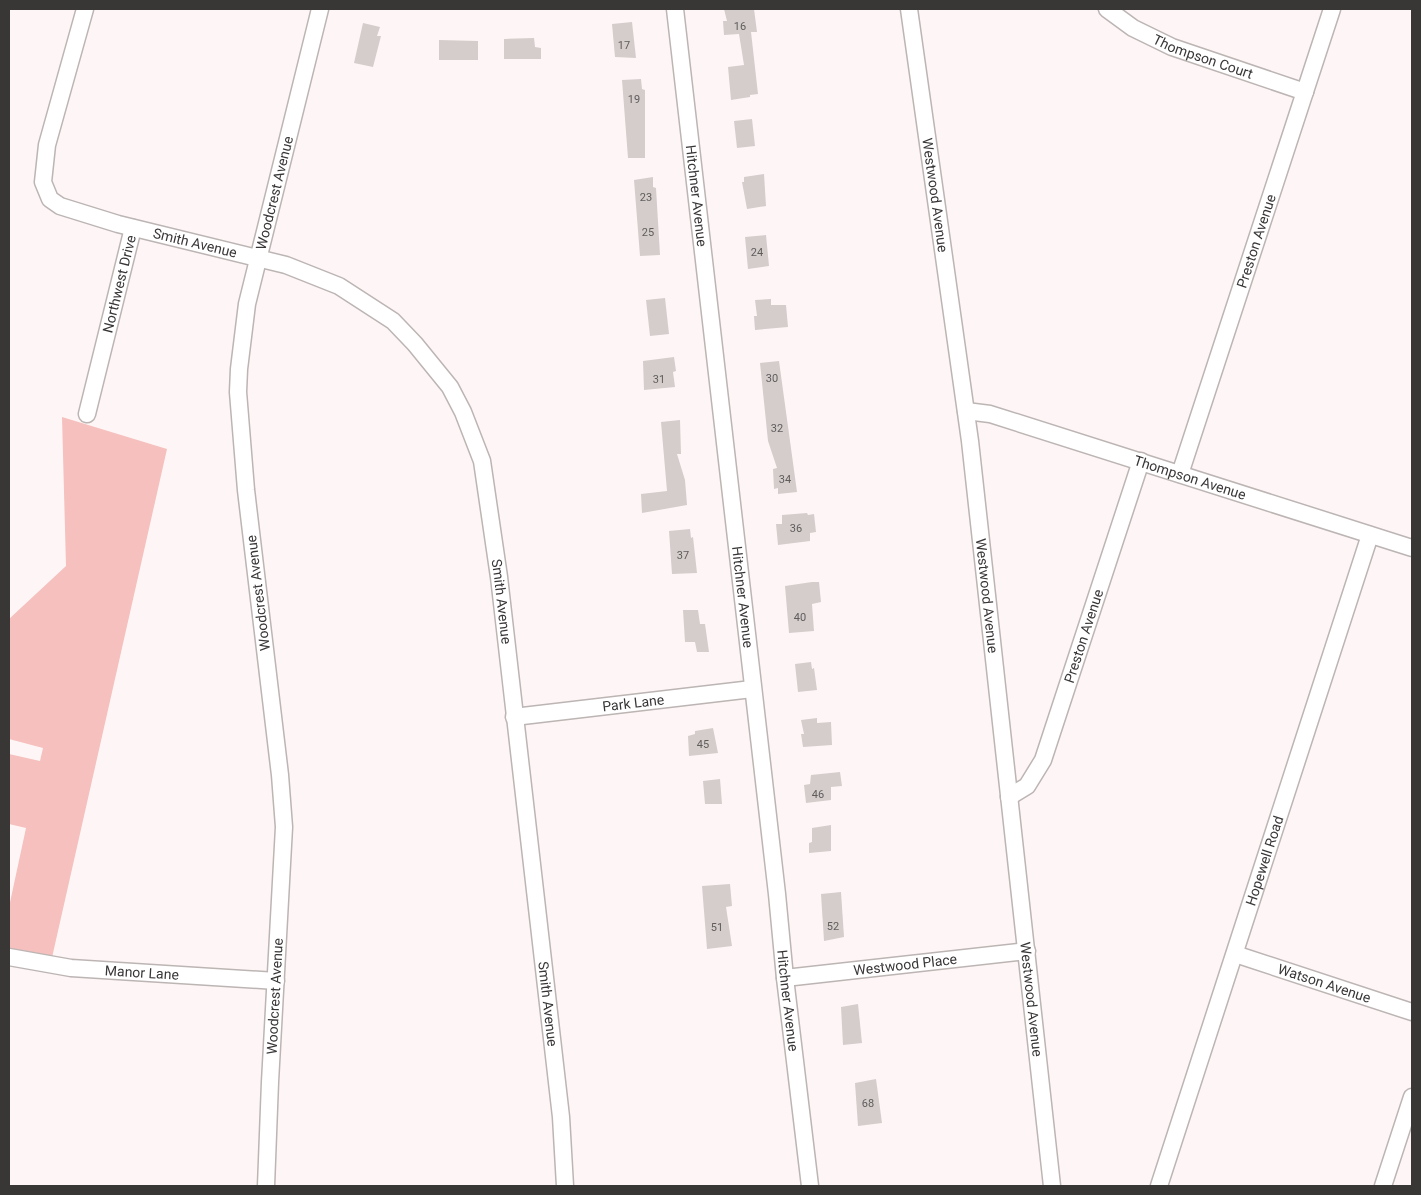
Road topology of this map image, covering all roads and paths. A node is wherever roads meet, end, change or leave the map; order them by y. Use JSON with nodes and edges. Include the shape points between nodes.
{"nodes":[{"id":1,"x":85,"y":9,"type":"edge"},
{"id":2,"x":320,"y":9,"type":"edge"},
{"id":3,"x":675,"y":9,"type":"edge"},
{"id":4,"x":908,"y":9,"type":"edge"},
{"id":5,"x":1106,"y":9,"type":"edge"},
{"id":6,"x":1332,"y":9,"type":"edge"},
{"id":7,"x":1305,"y":92,"type":"junction"},
{"id":8,"x":133,"y":228,"type":"junction"},
{"id":9,"x":258,"y":258,"type":"junction"},
{"id":10,"x":966,"y":411,"type":"junction"},
{"id":11,"x":87,"y":414,"type":"dead end"},
{"id":12,"x":1141,"y":461,"type":"junction"},
{"id":13,"x":1180,"y":474,"type":"junction"},
{"id":14,"x":1370,"y":534,"type":"junction"},
{"id":15,"x":1412,"y":548,"type":"edge"},
{"id":16,"x":752,"y":689,"type":"junction"},
{"id":17,"x":514,"y":717,"type":"junction"},
{"id":18,"x":1009,"y":797,"type":"junction"},
{"id":19,"x":1027,"y":951,"type":"junction"},
{"id":20,"x":1235,"y":954,"type":"junction"},
{"id":21,"x":9,"y":957,"type":"edge"},
{"id":22,"x":784,"y":978,"type":"junction"},
{"id":23,"x":276,"y":981,"type":"junction"},
{"id":24,"x":1412,"y":1012,"type":"edge"},
{"id":25,"x":1412,"y":1096,"type":"edge"},
{"id":26,"x":266,"y":1186,"type":"edge"},
{"id":27,"x":565,"y":1186,"type":"edge"},
{"id":28,"x":810,"y":1186,"type":"edge"},
{"id":29,"x":1052,"y":1186,"type":"edge"},
{"id":30,"x":1159,"y":1186,"type":"edge"},
{"id":31,"x":1383,"y":1186,"type":"edge"}],
"edges":[{"from":1,"to":8,"type":"street","name":"Northwest Drive","via":[[47,145],[43,182],[50,199],[60,206]]},
{"from":2,"to":9,"type":"street","name":"Woodcrest Avenue"},
{"from":3,"to":16,"type":"street","name":"Hitchner Avenue"},
{"from":4,"to":10,"type":"street","name":"Westwood Avenue"},
{"from":5,"to":7,"type":"street","name":"Thompson Court","via":[[1133,28],[1172,47]]},
{"from":6,"to":7,"type":"street","name":"Preston Avenue"},
{"from":7,"to":13,"type":"street","name":"Preston Avenue"},
{"from":8,"to":9,"type":"street","name":"Smith Avenue"},
{"from":8,"to":11,"type":"street","name":"Northwest Drive"},
{"from":9,"to":17,"type":"street","name":"Smith Avenue","via":[[313,275],[369,304],[393,321],[416,344],[450,387],[482,461]]},
{"from":9,"to":23,"type":"street","name":"Woodcrest Avenue","via":[[242,334],[238,392],[246,490],[283,808],[284,847]]},
{"from":10,"to":12,"type":"street","name":"Thompson Avenue","via":[[990,414]]},
{"from":10,"to":18,"type":"street","name":"Westwood Avenue"},
{"from":12,"to":13,"type":"street","name":"Thompson Avenue"},
{"from":12,"to":18,"type":"street","name":"Preston Avenue","via":[[1043,760],[1027,786]]},
{"from":13,"to":14,"type":"street","name":"Thompson Avenue"},
{"from":14,"to":15,"type":"street","name":"Thompson Avenue"},
{"from":14,"to":20,"type":"street","name":"Hopewell Road"},
{"from":16,"to":17,"type":"street","name":"Park Lane"},
{"from":16,"to":22,"type":"street","name":"Hitchner Avenue"},
{"from":17,"to":27,"type":"street","name":"Smith Avenue","via":[[561,1117]]},
{"from":18,"to":19,"type":"street","name":"Westwood Avenue"},
{"from":19,"to":22,"type":"street","name":"Westwood Place"},
{"from":19,"to":29,"type":"street","name":"Westwood Avenue"},
{"from":20,"to":24,"type":"street","name":"Watson Avenue"},
{"from":20,"to":30,"type":"street","name":"Hopewell Road"},
{"from":21,"to":23,"type":"street","name":"Manor Lane","via":[[71,968]]},
{"from":22,"to":28,"type":"street","name":"Hitchner Avenue"},
{"from":23,"to":26,"type":"street","name":"Woodcrest Avenue"},
{"from":25,"to":31,"type":"street"}]}
